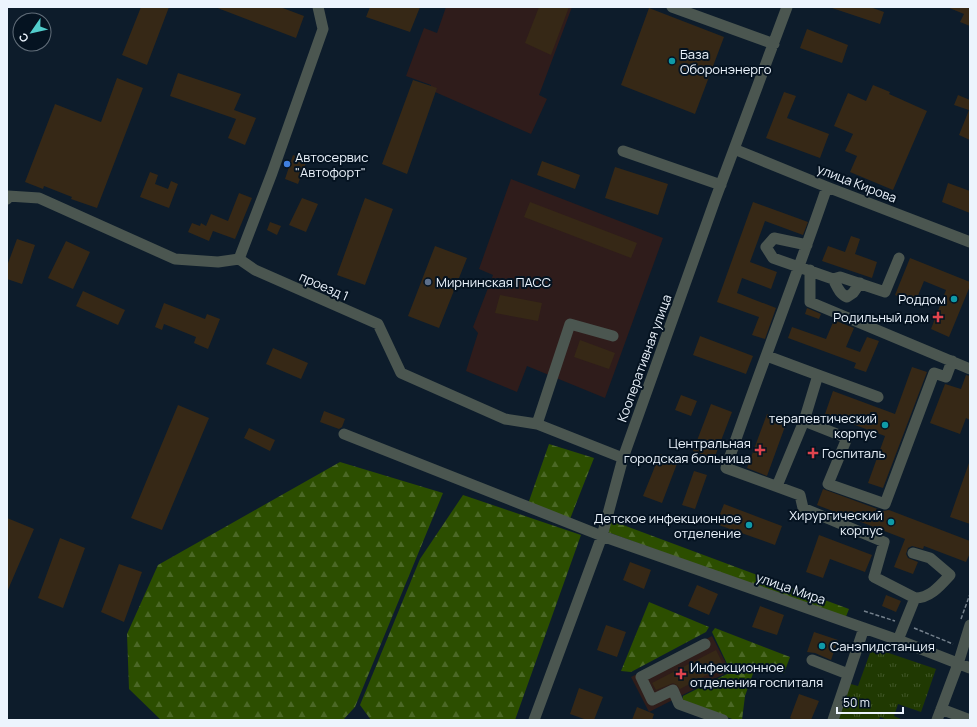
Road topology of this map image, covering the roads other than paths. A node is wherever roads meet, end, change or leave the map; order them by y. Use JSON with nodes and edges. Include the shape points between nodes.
{"nodes":[{"id":1,"x":318,"y":7,"type":"edge"},
{"id":2,"x":672,"y":7,"type":"edge"},
{"id":3,"x":787,"y":7,"type":"edge"},
{"id":4,"x":774,"y":44,"type":"junction"},
{"id":5,"x":734,"y":150,"type":"junction"},
{"id":6,"x":623,"y":151,"type":"dead end"},
{"id":7,"x":721,"y":185,"type":"junction"},
{"id":8,"x":827,"y":187,"type":"junction"},
{"id":9,"x":7,"y":199,"type":"edge"},
{"id":10,"x":970,"y":242,"type":"edge"},
{"id":11,"x":807,"y":245,"type":"junction"},
{"id":12,"x":899,"y":258,"type":"dead end"},
{"id":13,"x":239,"y":259,"type":"junction"},
{"id":14,"x":805,"y":269,"type":"junction"},
{"id":15,"x":833,"y":279,"type":"junction"},
{"id":16,"x":860,"y":283,"type":"junction"},
{"id":17,"x":613,"y":336,"type":"dead end"},
{"id":18,"x":767,"y":356,"type":"junction"},
{"id":19,"x":952,"y":361,"type":"junction"},
{"id":20,"x":970,"y":369,"type":"edge"},
{"id":21,"x":818,"y":375,"type":"junction"},
{"id":22,"x":878,"y":397,"type":"dead end"},
{"id":23,"x":804,"y":420,"type":"junction"},
{"id":24,"x":537,"y":424,"type":"junction"},
{"id":25,"x":344,"y":434,"type":"dead end"},
{"id":26,"x":622,"y":458,"type":"junction"},
{"id":27,"x":777,"y":486,"type":"junction"},
{"id":28,"x":602,"y":536,"type":"junction"},
{"id":29,"x":913,"y":553,"type":"dead end"},
{"id":30,"x":914,"y":598,"type":"junction"},
{"id":31,"x":970,"y":625,"type":"edge"},
{"id":32,"x":864,"y":628,"type":"junction"},
{"id":33,"x":898,"y":640,"type":"junction"},
{"id":34,"x":705,"y":644,"type":"dead end"},
{"id":35,"x":812,"y":660,"type":"dead end"},
{"id":36,"x":958,"y":664,"type":"junction"},
{"id":37,"x":970,"y":668,"type":"edge"},
{"id":38,"x":848,"y":674,"type":"junction"},
{"id":39,"x":941,"y":709,"type":"junction"},
{"id":40,"x":534,"y":720,"type":"edge"},
{"id":41,"x":723,"y":720,"type":"edge"},
{"id":42,"x":833,"y":720,"type":"edge"},
{"id":43,"x":937,"y":720,"type":"edge"},
{"id":44,"x":970,"y":720,"type":"edge"}],
"edges":[{"from":1,"to":13,"type":"street","via":[[323,29]]},
{"from":2,"to":4,"type":"street"},
{"from":3,"to":4,"type":"street","name":"Кооперативная улица"},
{"from":4,"to":5,"type":"street","name":"Кооперативная улица"},
{"from":5,"to":7,"type":"street","name":"Кооперативная улица"},
{"from":5,"to":8,"type":"street","name":"улица Кирова"},
{"from":6,"to":7,"type":"street"},
{"from":7,"to":26,"type":"street","name":"Кооперативная улица"},
{"from":8,"to":10,"type":"street","name":"улица Кирова"},
{"from":8,"to":11,"type":"street"},
{"from":9,"to":13,"type":"street","via":[[8,196],[39,198],[175,260],[218,262]]},
{"from":11,"to":14,"type":"street"},
{"from":11,"to":14,"type":"street","via":[[774,238],[766,247],[773,258]]},
{"from":12,"to":16,"type":"street","via":[[885,292]]},
{"from":13,"to":24,"type":"street","name":"проезд 1","via":[[255,270],[378,324],[401,373],[505,419]]},
{"from":14,"to":15,"type":"street"},
{"from":14,"to":18,"type":"street"},
{"from":14,"to":19,"type":"street","via":[[810,302]]},
{"from":15,"to":16,"type":"street","via":[[840,277]]},
{"from":15,"to":16,"type":"street","via":[[840,292],[847,297]]},
{"from":17,"to":24,"type":"street","via":[[570,324]]},
{"from":18,"to":21,"type":"street"},
{"from":18,"to":27,"type":"street","via":[[726,468]]},
{"from":19,"to":20,"type":"street"},
{"from":19,"to":23,"type":"street","via":[[946,377],[934,373],[885,504],[828,484],[847,438]]},
{"from":21,"to":22,"type":"street"},
{"from":21,"to":23,"type":"street"},
{"from":23,"to":27,"type":"street"},
{"from":24,"to":26,"type":"street","name":"проезд 1"},
{"from":25,"to":28,"type":"street","name":"улица Мира"},
{"from":26,"to":28,"type":"street","name":"Кооперативная улица"},
{"from":27,"to":30,"type":"street","via":[[800,495],[803,508],[884,542],[874,577]]},
{"from":28,"to":32,"type":"street","name":"улица Мира"},
{"from":28,"to":40,"type":"street","name":"Кооперативная улица"},
{"from":29,"to":30,"type":"street","via":[[930,558],[950,575],[936,590],[922,598]]},
{"from":30,"to":33,"type":"street"},
{"from":31,"to":36,"type":"street"},
{"from":32,"to":33,"type":"street","name":"улица Мира"},
{"from":32,"to":38,"type":"street"},
{"from":33,"to":36,"type":"street","name":"улица Мира"},
{"from":34,"to":41,"type":"street","via":[[641,677],[652,700],[673,690],[679,704]]},
{"from":35,"to":38,"type":"street"},
{"from":36,"to":37,"type":"street","name":"улица Мира"},
{"from":36,"to":39,"type":"street"},
{"from":38,"to":42,"type":"street"},
{"from":39,"to":43,"type":"street"},
{"from":39,"to":44,"type":"street"}]}
